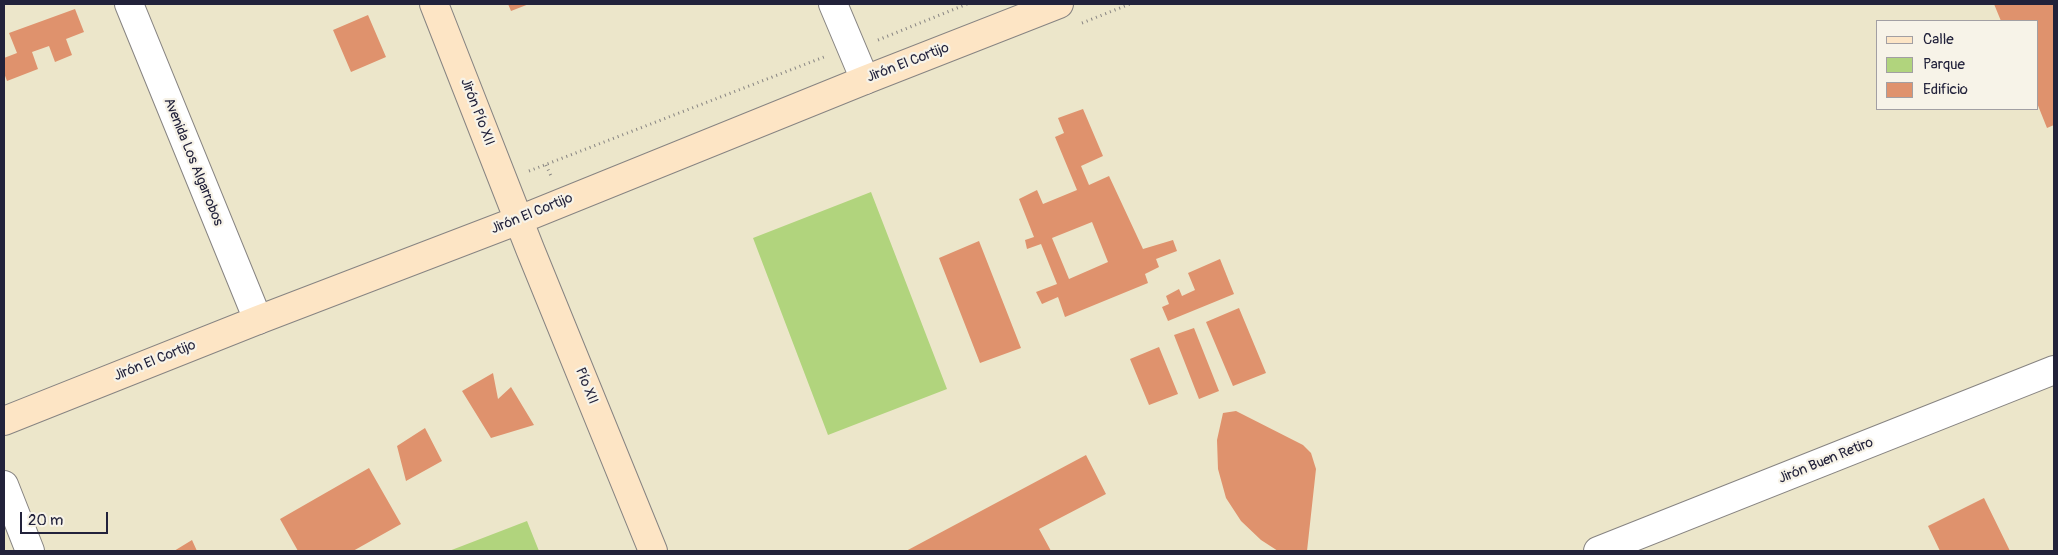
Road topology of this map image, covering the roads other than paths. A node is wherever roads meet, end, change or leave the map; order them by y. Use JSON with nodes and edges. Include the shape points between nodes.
{"nodes":[{"id":1,"x":129,"y":4,"type":"edge"},
{"id":2,"x":434,"y":4,"type":"edge"},
{"id":3,"x":833,"y":4,"type":"edge"},
{"id":4,"x":1059,"y":4,"type":"edge"},
{"id":5,"x":864,"y":80,"type":"junction"},
{"id":6,"x":519,"y":220,"type":"junction"},
{"id":7,"x":258,"y":320,"type":"junction"},
{"id":8,"x":2054,"y":370,"type":"edge"},
{"id":9,"x":4,"y":421,"type":"edge"},
{"id":10,"x":4,"y":485,"type":"edge"},
{"id":11,"x":30,"y":551,"type":"edge"},
{"id":12,"x":653,"y":551,"type":"edge"},
{"id":13,"x":1598,"y":551,"type":"edge"}],
"edges":[{"from":1,"to":7,"type":"street","name":"Avenida Los Algarrobos"},
{"from":2,"to":6,"type":"street","name":"Jirón Pío XII"},
{"from":3,"to":5,"type":"street"},
{"from":4,"to":5,"type":"street","name":"Jirón El Cortijo"},
{"from":5,"to":6,"type":"street","name":"Jirón El Cortijo"},
{"from":6,"to":7,"type":"street","name":"Jirón El Cortijo"},
{"from":6,"to":12,"type":"street","name":"Pío XII"},
{"from":7,"to":9,"type":"street","name":"Jirón El Cortijo"},
{"from":8,"to":13,"type":"street","name":"Jirón Buen Retiro"},
{"from":10,"to":11,"type":"street"}]}
